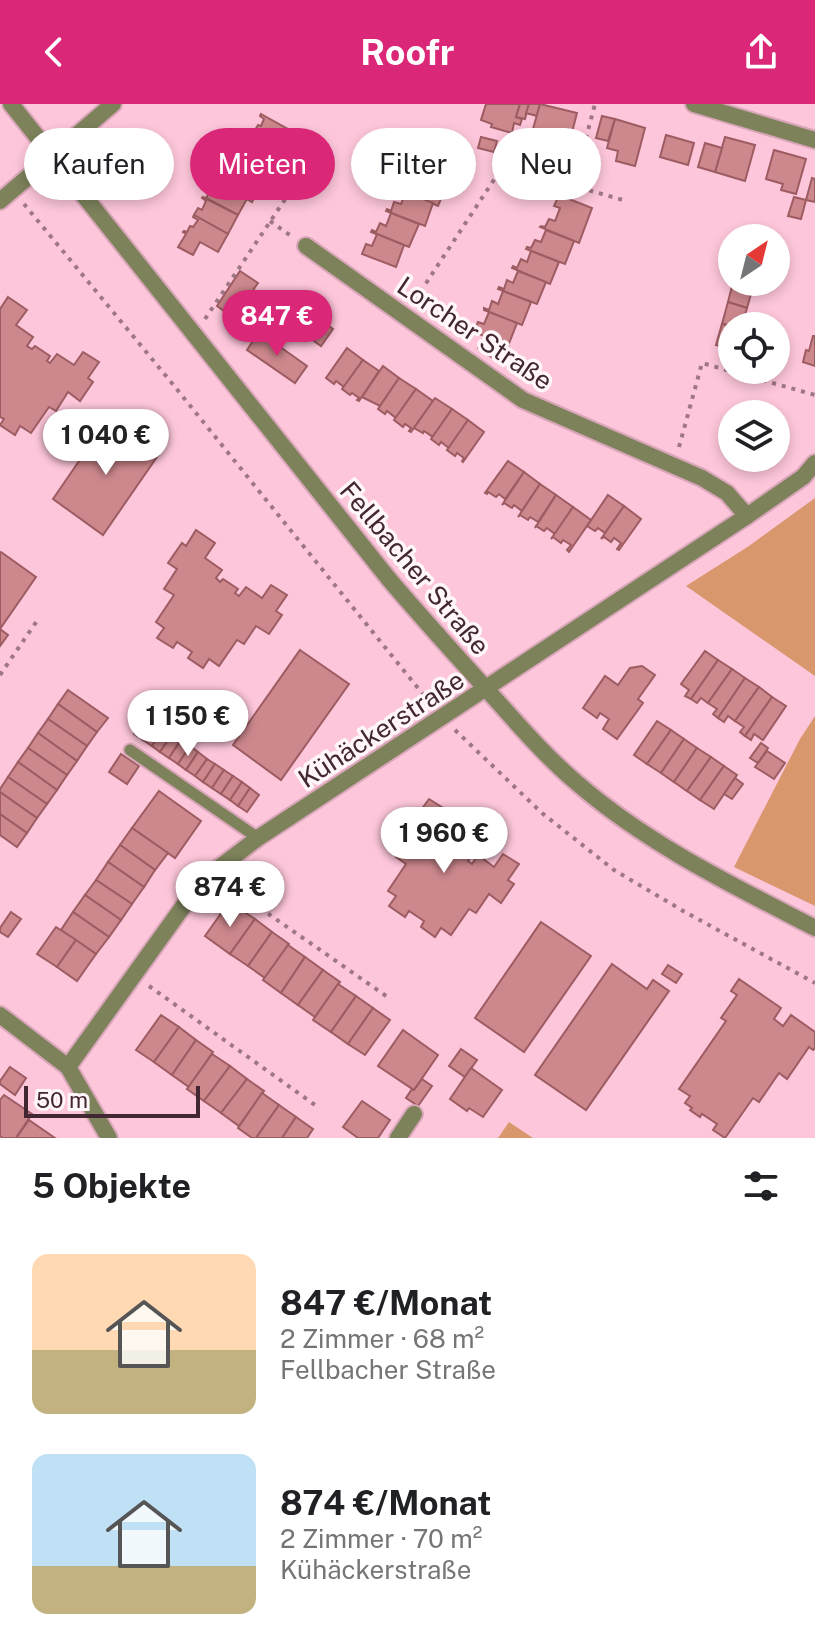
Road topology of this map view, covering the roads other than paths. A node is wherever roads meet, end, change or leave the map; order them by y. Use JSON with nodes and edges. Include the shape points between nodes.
{"nodes":[{"id":1,"x":11,"y":104,"type":"edge"},
{"id":2,"x":113,"y":104,"type":"edge"},
{"id":3,"x":694,"y":104,"type":"edge"},
{"id":4,"x":733,"y":110,"type":"edge"},
{"id":5,"x":30,"y":128,"type":"edge"},
{"id":6,"x":85,"y":128,"type":"edge"},
{"id":7,"x":815,"y":140,"type":"edge"},
{"id":8,"x":24,"y":180,"type":"edge"},
{"id":9,"x":6,"y":196,"type":"edge"},
{"id":10,"x":87,"y":200,"type":"edge"},
{"id":11,"x":306,"y":246,"type":"road end"},
{"id":12,"x":815,"y":463,"type":"edge"},
{"id":13,"x":747,"y":516,"type":"junction"},
{"id":14,"x":487,"y":689,"type":"junction"},
{"id":15,"x":130,"y":750,"type":"dead end"},
{"id":16,"x":258,"y":838,"type":"junction"},
{"id":17,"x":815,"y":928,"type":"edge"},
{"id":18,"x":0,"y":1015,"type":"edge"},
{"id":19,"x":68,"y":1067,"type":"junction"},
{"id":20,"x":414,"y":1114,"type":"dead end"},
{"id":21,"x":109,"y":1138,"type":"edge"},
{"id":22,"x":398,"y":1138,"type":"edge"}],
"edges":[{"from":1,"to":5,"type":"street","name":"Fellbacher Straße"},
{"from":2,"to":6,"type":"street"},
{"from":3,"to":4,"type":"street"},
{"from":4,"to":7,"type":"street"},
{"from":8,"to":9,"type":"street"},
{"from":10,"to":14,"type":"street","name":"Fellbacher Straße","via":[[388,578]]},
{"from":11,"to":13,"type":"street","name":"Lorcher Straße","via":[[523,400],[702,478],[727,493]]},
{"from":12,"to":13,"type":"street","name":"Kühäckerstraße"},
{"from":13,"to":14,"type":"street","name":"Kühäckerstraße"},
{"from":14,"to":16,"type":"street","name":"Kühäckerstraße"},
{"from":14,"to":17,"type":"street","name":"Fellbacher Straße","via":[[578,784],[641,831]]},
{"from":15,"to":16,"type":"lane"},
{"from":16,"to":19,"type":"street","name":"Kühäckerstraße","via":[[190,897]]},
{"from":18,"to":19,"type":"street"},
{"from":19,"to":21,"type":"street"},
{"from":20,"to":22,"type":"street"}]}
